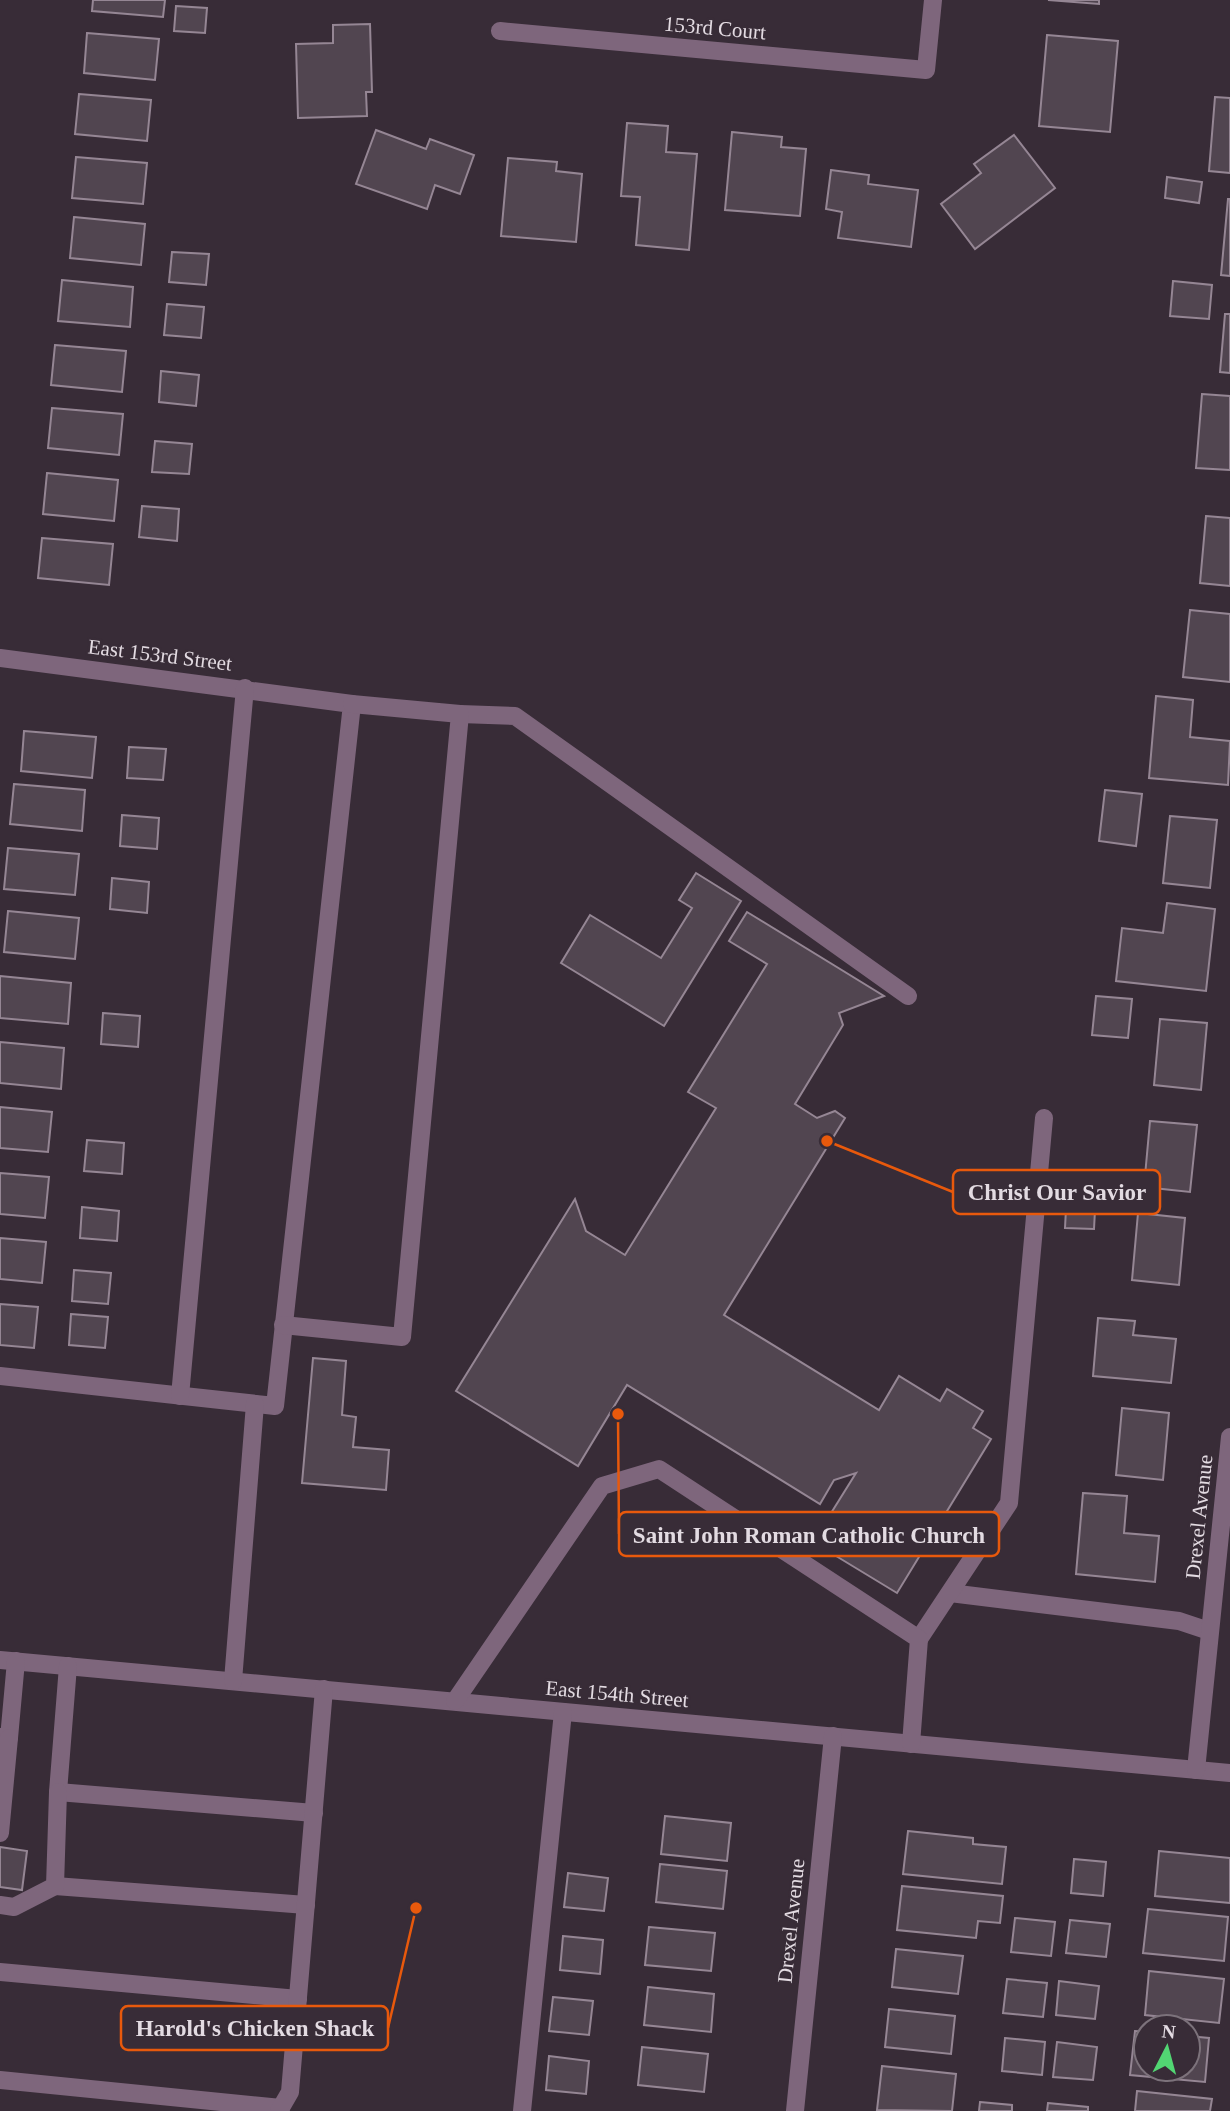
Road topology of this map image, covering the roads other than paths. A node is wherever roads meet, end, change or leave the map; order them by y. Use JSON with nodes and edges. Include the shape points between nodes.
{"nodes":[{"id":1,"x":933,"y":0,"type":"edge"},
{"id":2,"x":500,"y":31,"type":"dead end"},
{"id":3,"x":0,"y":658,"type":"edge"},
{"id":4,"x":245,"y":688,"type":"junction"},
{"id":5,"x":352,"y":704,"type":"junction"},
{"id":6,"x":460,"y":714,"type":"junction"},
{"id":7,"x":908,"y":996,"type":"dead end"},
{"id":8,"x":1044,"y":1118,"type":"dead end"},
{"id":9,"x":283,"y":1325,"type":"junction"},
{"id":10,"x":0,"y":1376,"type":"edge"},
{"id":11,"x":180,"y":1396,"type":"junction"},
{"id":12,"x":255,"y":1404,"type":"junction"},
{"id":13,"x":1230,"y":1437,"type":"edge"},
{"id":14,"x":950,"y":1594,"type":"junction"},
{"id":15,"x":1209,"y":1631,"type":"junction"},
{"id":16,"x":919,"y":1639,"type":"junction"},
{"id":17,"x":8,"y":1660,"type":"edge"},
{"id":18,"x":68,"y":1666,"type":"junction"},
{"id":19,"x":233,"y":1681,"type":"junction"},
{"id":20,"x":324,"y":1689,"type":"junction"},
{"id":21,"x":455,"y":1701,"type":"junction"},
{"id":22,"x":563,"y":1712,"type":"junction"},
{"id":23,"x":833,"y":1736,"type":"junction"},
{"id":24,"x":5,"y":1737,"type":"edge"},
{"id":25,"x":911,"y":1744,"type":"junction"},
{"id":26,"x":1196,"y":1770,"type":"junction"},
{"id":27,"x":1230,"y":1773,"type":"edge"},
{"id":28,"x":3,"y":1783,"type":"edge"},
{"id":29,"x":58,"y":1792,"type":"junction"},
{"id":30,"x":314,"y":1813,"type":"junction"},
{"id":31,"x":0,"y":1833,"type":"edge"},
{"id":32,"x":55,"y":1886,"type":"junction"},
{"id":33,"x":0,"y":1905,"type":"edge"},
{"id":34,"x":306,"y":1905,"type":"junction"},
{"id":35,"x":0,"y":1972,"type":"edge"},
{"id":36,"x":298,"y":1999,"type":"junction"},
{"id":37,"x":0,"y":2080,"type":"edge"},
{"id":38,"x":280,"y":2109,"type":"edge"},
{"id":39,"x":522,"y":2111,"type":"edge"},
{"id":40,"x":794,"y":2111,"type":"edge"}],
"edges":[{"from":1,"to":2,"type":"street","name":"153rd Court","via":[[926,70]]},
{"from":3,"to":4,"type":"street","name":"East 153rd Street"},
{"from":4,"to":5,"type":"street","name":"East 153rd Street"},
{"from":4,"to":11,"type":"street"},
{"from":5,"to":6,"type":"street","name":"East 153rd Street"},
{"from":5,"to":9,"type":"street"},
{"from":6,"to":7,"type":"street","name":"East 153rd Street","via":[[515,716]]},
{"from":6,"to":9,"type":"street","via":[[402,1337]]},
{"from":8,"to":14,"type":"street","via":[[1009,1503]]},
{"from":9,"to":12,"type":"street","via":[[275,1406]]},
{"from":10,"to":11,"type":"street"},
{"from":11,"to":12,"type":"street"},
{"from":12,"to":19,"type":"street"},
{"from":13,"to":15,"type":"street","name":"Drexel Avenue"},
{"from":14,"to":15,"type":"street","via":[[1179,1621]]},
{"from":14,"to":16,"type":"street"},
{"from":15,"to":26,"type":"street","name":"Drexel Avenue"},
{"from":16,"to":21,"type":"street","via":[[659,1469],[602,1486]]},
{"from":16,"to":25,"type":"street"},
{"from":17,"to":18,"type":"street","name":"East 154th Street"},
{"from":17,"to":24,"type":"street"},
{"from":18,"to":19,"type":"street","name":"East 154th Street"},
{"from":18,"to":29,"type":"street"},
{"from":19,"to":20,"type":"street","name":"East 154th Street"},
{"from":20,"to":21,"type":"street","name":"East 154th Street"},
{"from":20,"to":30,"type":"street"},
{"from":21,"to":22,"type":"street","name":"East 154th Street"},
{"from":22,"to":23,"type":"street","name":"East 154th Street"},
{"from":22,"to":39,"type":"street"},
{"from":23,"to":25,"type":"street","name":"East 154th Street"},
{"from":23,"to":40,"type":"street","name":"Drexel Avenue"},
{"from":24,"to":28,"type":"street"},
{"from":25,"to":26,"type":"street","name":"East 154th Street"},
{"from":26,"to":27,"type":"street","name":"East 154th Street"},
{"from":28,"to":31,"type":"street"},
{"from":29,"to":30,"type":"street"},
{"from":29,"to":32,"type":"street"},
{"from":30,"to":34,"type":"street"},
{"from":32,"to":33,"type":"street","via":[[14,1907]]},
{"from":32,"to":34,"type":"street"},
{"from":34,"to":36,"type":"street"},
{"from":35,"to":36,"type":"street"},
{"from":36,"to":38,"type":"street","via":[[290,2092]]},
{"from":37,"to":38,"type":"street"}]}
